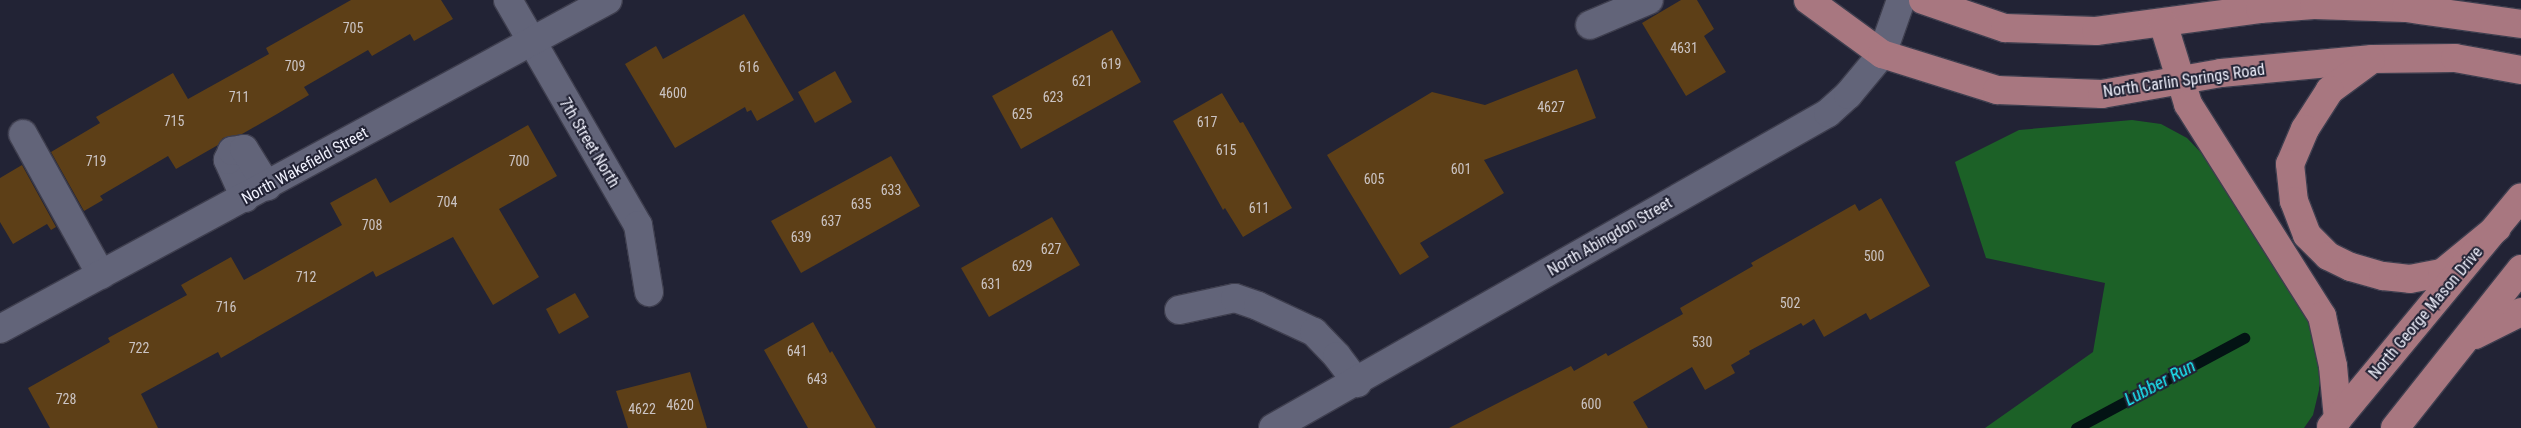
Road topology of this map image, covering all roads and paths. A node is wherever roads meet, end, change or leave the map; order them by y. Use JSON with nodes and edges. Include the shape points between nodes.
{"nodes":[{"id":1,"x":508,"y":0,"type":"edge"},
{"id":2,"x":608,"y":0,"type":"edge"},
{"id":3,"x":1649,"y":0,"type":"edge"},
{"id":4,"x":1808,"y":0,"type":"edge"},
{"id":5,"x":1901,"y":0,"type":"edge"},
{"id":6,"x":1923,"y":0,"type":"edge"},
{"id":7,"x":2164,"y":23,"type":"junction"},
{"id":8,"x":2521,"y":24,"type":"edge"},
{"id":9,"x":1590,"y":25,"type":"dead end"},
{"id":10,"x":532,"y":42,"type":"junction"},
{"id":11,"x":1882,"y":54,"type":"junction"},
{"id":12,"x":2372,"y":59,"type":"junction"},
{"id":13,"x":2521,"y":70,"type":"edge"},
{"id":14,"x":2179,"y":80,"type":"junction"},
{"id":15,"x":22,"y":134,"type":"dead end"},
{"id":16,"x":2521,"y":197,"type":"edge"},
{"id":17,"x":2497,"y":228,"type":"junction"},
{"id":18,"x":2521,"y":269,"type":"edge"},
{"id":19,"x":101,"y":275,"type":"junction"},
{"id":20,"x":649,"y":292,"type":"dead end"},
{"id":21,"x":1179,"y":310,"type":"dead end"},
{"id":22,"x":2521,"y":312,"type":"edge"},
{"id":23,"x":0,"y":329,"type":"edge"},
{"id":24,"x":2469,"y":338,"type":"junction"},
{"id":25,"x":1357,"y":383,"type":"junction"},
{"id":26,"x":2334,"y":423,"type":"edge"},
{"id":27,"x":1273,"y":428,"type":"edge"},
{"id":28,"x":2394,"y":428,"type":"edge"}],
"edges":[{"from":1,"to":10,"type":"street","name":"7th Street North"},
{"from":2,"to":10,"type":"street","name":"North Wakefield Street"},
{"from":3,"to":9,"type":"street"},
{"from":4,"to":11,"type":"main road","name":"North Carlin Springs Road"},
{"from":5,"to":11,"type":"street","name":"North Abingdon Street"},
{"from":6,"to":7,"type":"main road","via":[[2005,28],[2096,31]]},
{"from":7,"to":8,"type":"main road","via":[[2314,5],[2406,8]]},
{"from":7,"to":14,"type":"main road"},
{"from":10,"to":19,"type":"street","name":"North Wakefield Street"},
{"from":10,"to":20,"type":"street","name":"7th Street North","via":[[638,225]]},
{"from":11,"to":14,"type":"main road","name":"North Carlin Springs Road","via":[[1997,90],[2102,94]]},
{"from":11,"to":25,"type":"street","name":"North Abingdon Street","via":[[1848,95],[1828,113]]},
{"from":12,"to":13,"type":"main road","name":"North Carlin Springs Road","via":[[2455,58]]},
{"from":12,"to":14,"type":"main road","name":"North Carlin Springs Road"},
{"from":12,"to":17,"type":"main road","via":[[2330,90],[2305,129],[2290,164],[2294,201],[2307,235],[2328,256],[2351,267],[2410,279],[2442,273]]},
{"from":14,"to":26,"type":"main road","via":[[2194,114],[2322,316],[2333,366]]},
{"from":15,"to":19,"type":"street"},
{"from":16,"to":17,"type":"main road","name":"North George Mason Drive"},
{"from":17,"to":26,"type":"main road","name":"North George Mason Drive"},
{"from":18,"to":24,"type":"main road"},
{"from":19,"to":23,"type":"street","name":"North Wakefield Street"},
{"from":21,"to":25,"type":"street","via":[[1235,298],[1258,306],[1314,332]]},
{"from":22,"to":24,"type":"main road"},
{"from":24,"to":28,"type":"main road"},
{"from":25,"to":27,"type":"street","name":"North Abingdon Street"}]}
